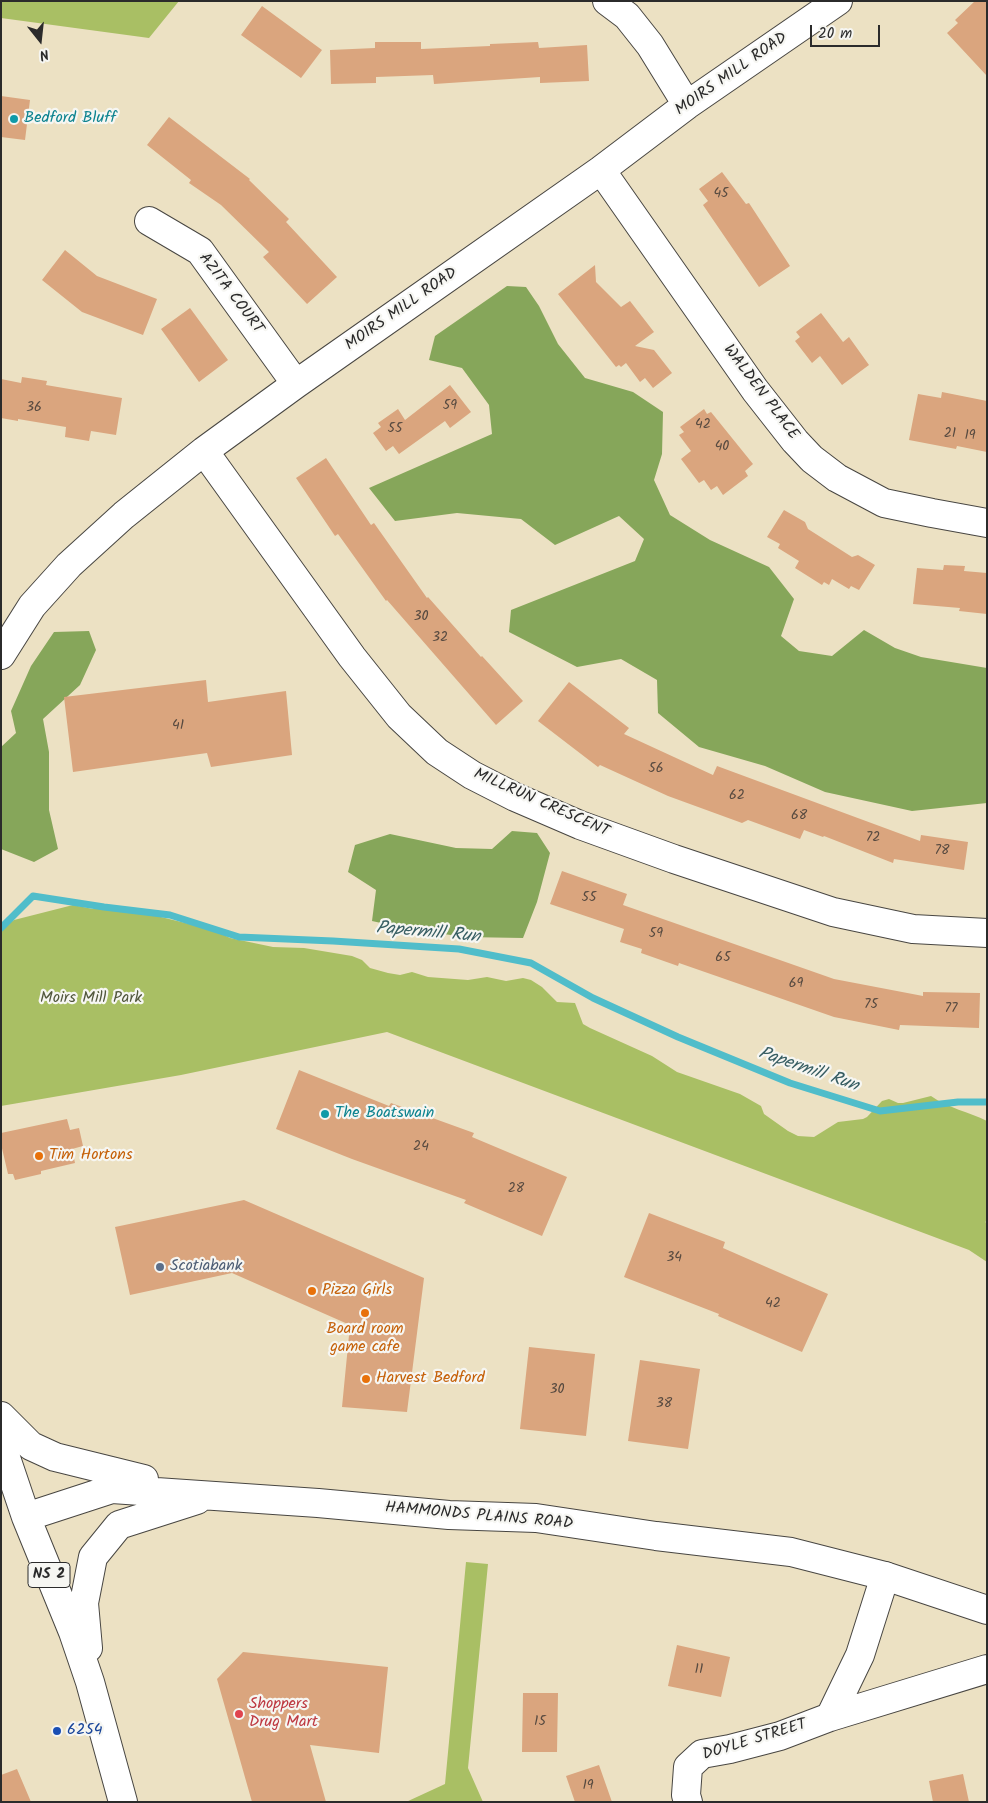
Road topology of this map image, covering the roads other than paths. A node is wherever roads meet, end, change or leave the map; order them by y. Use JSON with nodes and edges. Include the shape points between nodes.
{"nodes":[{"id":1,"x":607,"y":1,"type":"edge"},
{"id":2,"x":838,"y":1,"type":"edge"},
{"id":3,"x":687,"y":105,"type":"junction"},
{"id":4,"x":601,"y":170,"type":"junction"},
{"id":5,"x":149,"y":221,"type":"dead end"},
{"id":6,"x":296,"y":384,"type":"junction"},
{"id":7,"x":204,"y":451,"type":"junction"},
{"id":8,"x":987,"y":523,"type":"edge"},
{"id":9,"x":1,"y":655,"type":"edge"},
{"id":10,"x":987,"y":933,"type":"edge"},
{"id":11,"x":1,"y":1416,"type":"edge"},
{"id":12,"x":1,"y":1443,"type":"edge"},
{"id":13,"x":211,"y":1496,"type":"junction"},
{"id":14,"x":26,"y":1517,"type":"junction"},
{"id":15,"x":885,"y":1576,"type":"junction"},
{"id":16,"x":987,"y":1610,"type":"edge"},
{"id":17,"x":987,"y":1669,"type":"edge"},
{"id":18,"x":90,"y":1682,"type":"junction"},
{"id":19,"x":830,"y":1717,"type":"junction"},
{"id":20,"x":123,"y":1802,"type":"edge"},
{"id":21,"x":688,"y":1802,"type":"edge"}],
"edges":[{"from":1,"to":3,"type":"street","via":[[626,16],[650,45]]},
{"from":2,"to":3,"type":"street","name":"MOIRS MILL ROAD"},
{"from":3,"to":4,"type":"street","name":"MOIRS MILL ROAD"},
{"from":4,"to":6,"type":"street","name":"MOIRS MILL ROAD"},
{"from":4,"to":8,"type":"street","name":"WALDEN PLACE","via":[[754,390],[812,459],[837,478],[884,503]]},
{"from":5,"to":6,"type":"street","name":"AZITA COURT","via":[[200,251]]},
{"from":6,"to":7,"type":"street","name":"MOIRS MILL ROAD"},
{"from":7,"to":9,"type":"street","name":"MOIRS MILL ROAD","via":[[124,515],[69,565],[32,606]]},
{"from":7,"to":10,"type":"street","name":"MILLRUN CRESCENT","via":[[352,657],[399,716],[437,752],[472,775],[580,825],[833,912],[913,929]]},
{"from":11,"to":13,"type":"street","via":[[31,1446],[56,1457]]},
{"from":12,"to":14,"type":"street","number":"NS 2"},
{"from":13,"to":14,"type":"street","name":"HAMMONDS PLAINS ROAD","via":[[112,1489]]},
{"from":13,"to":15,"type":"street","name":"HAMMONDS PLAINS ROAD","via":[[448,1515],[536,1518],[791,1552]]},
{"from":13,"to":18,"type":"street","via":[[119,1525],[93,1557],[84,1604]]},
{"from":14,"to":18,"type":"street","number":"NS 2"},
{"from":15,"to":16,"type":"street","name":"HAMMONDS PLAINS ROAD"},
{"from":15,"to":19,"type":"street","via":[[860,1655]]},
{"from":17,"to":19,"type":"street","name":"DOYLE STREET"},
{"from":18,"to":20,"type":"street","number":"NS 2"},
{"from":19,"to":21,"type":"street","name":"DOYLE STREET","via":[[780,1736],[702,1754],[688,1767]]}]}
